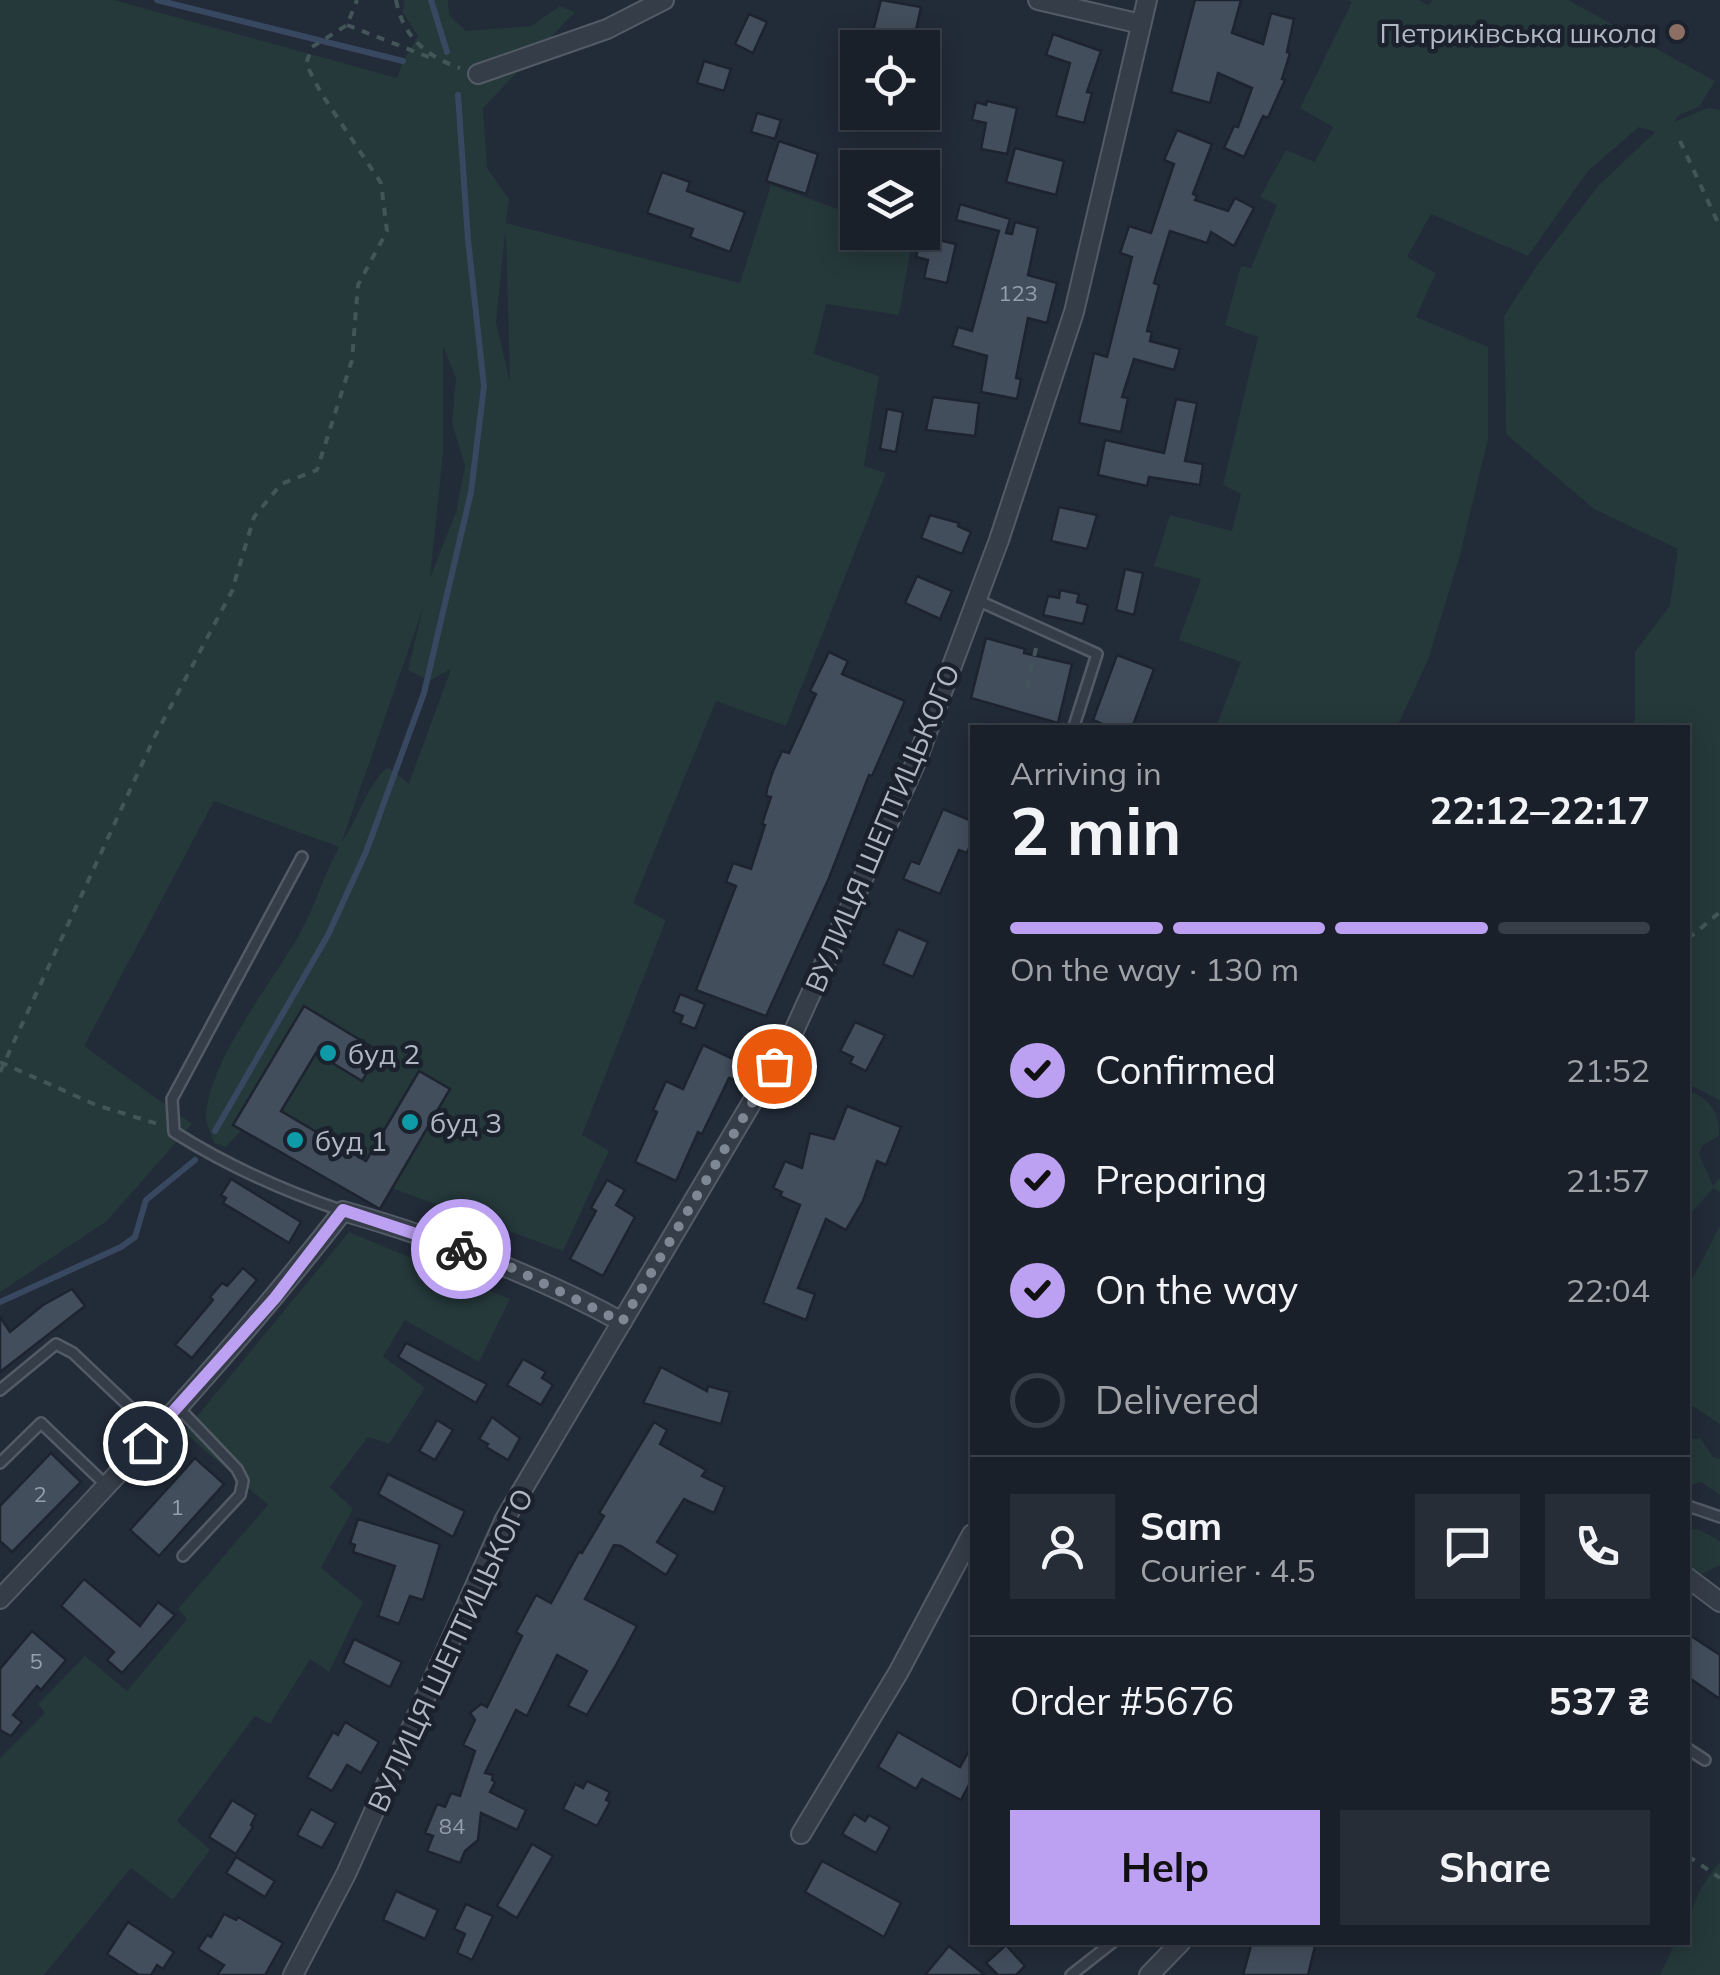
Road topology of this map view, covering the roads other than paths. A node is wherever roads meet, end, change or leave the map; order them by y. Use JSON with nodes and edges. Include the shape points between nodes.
{"nodes":[{"id":1,"x":664,"y":0,"type":"edge"},
{"id":2,"x":1038,"y":0,"type":"edge"},
{"id":3,"x":1146,"y":0,"type":"edge"},
{"id":4,"x":1141,"y":24,"type":"junction"},
{"id":5,"x":478,"y":74,"type":"road end"},
{"id":6,"x":977,"y":600,"type":"junction"},
{"id":7,"x":1074,"y":725,"type":"edge"},
{"id":8,"x":302,"y":857,"type":"dead end"},
{"id":9,"x":343,"y":1210,"type":"junction"},
{"id":10,"x":622,"y":1322,"type":"junction"},
{"id":11,"x":0,"y":1390,"type":"edge"},
{"id":12,"x":177,"y":1406,"type":"junction"},
{"id":13,"x":155,"y":1431,"type":"junction"},
{"id":14,"x":0,"y":1463,"type":"edge"},
{"id":15,"x":107,"y":1486,"type":"junction"},
{"id":16,"x":1690,"y":1507,"type":"edge"},
{"id":17,"x":1720,"y":1517,"type":"edge"},
{"id":18,"x":970,"y":1538,"type":"edge"},
{"id":19,"x":183,"y":1556,"type":"dead end"},
{"id":20,"x":1690,"y":1580,"type":"edge"},
{"id":21,"x":0,"y":1599,"type":"edge"},
{"id":22,"x":1720,"y":1602,"type":"edge"},
{"id":23,"x":1690,"y":1750,"type":"edge"},
{"id":24,"x":1705,"y":1760,"type":"dead end"},
{"id":25,"x":800,"y":1834,"type":"dead end"},
{"id":26,"x":1110,"y":1945,"type":"edge"},
{"id":27,"x":1178,"y":1945,"type":"edge"},
{"id":28,"x":293,"y":1975,"type":"edge"},
{"id":29,"x":1071,"y":1975,"type":"edge"},
{"id":30,"x":1149,"y":1975,"type":"edge"}],
"edges":[{"from":1,"to":5,"type":"street","via":[[608,29]]},
{"from":2,"to":4,"type":"street"},
{"from":3,"to":4,"type":"street","name":"ВУЛИЦЯ ШЕПТИЦЬКОГО"},
{"from":4,"to":6,"type":"street","name":"ВУЛИЦЯ ШЕПТИЦЬКОГО","via":[[1074,312]]},
{"from":6,"to":7,"type":"lane","via":[[1097,654]]},
{"from":6,"to":10,"type":"street","name":"ВУЛИЦЯ ШЕПТИЦЬКОГО","via":[[916,762],[793,1033]]},
{"from":8,"to":9,"type":"lane","via":[[172,1099],[174,1132],[205,1152]]},
{"from":9,"to":10,"type":"street","via":[[506,1265]]},
{"from":9,"to":12,"type":"street"},
{"from":10,"to":28,"type":"street","name":"ВУЛИЦЯ ШЕПТИЦЬКОГО","via":[[506,1519],[346,1874]]},
{"from":11,"to":13,"type":"lane","via":[[56,1344]]},
{"from":12,"to":13,"type":"street"},
{"from":12,"to":19,"type":"lane","via":[[243,1481],[240,1496]]},
{"from":13,"to":15,"type":"street"},
{"from":14,"to":15,"type":"lane","via":[[41,1423]]},
{"from":15,"to":21,"type":"street"},
{"from":16,"to":17,"type":"lane"},
{"from":18,"to":25,"type":"street","via":[[898,1674]]},
{"from":20,"to":22,"type":"street"},
{"from":23,"to":24,"type":"lane"},
{"from":26,"to":29,"type":"lane"},
{"from":27,"to":30,"type":"street"}]}
